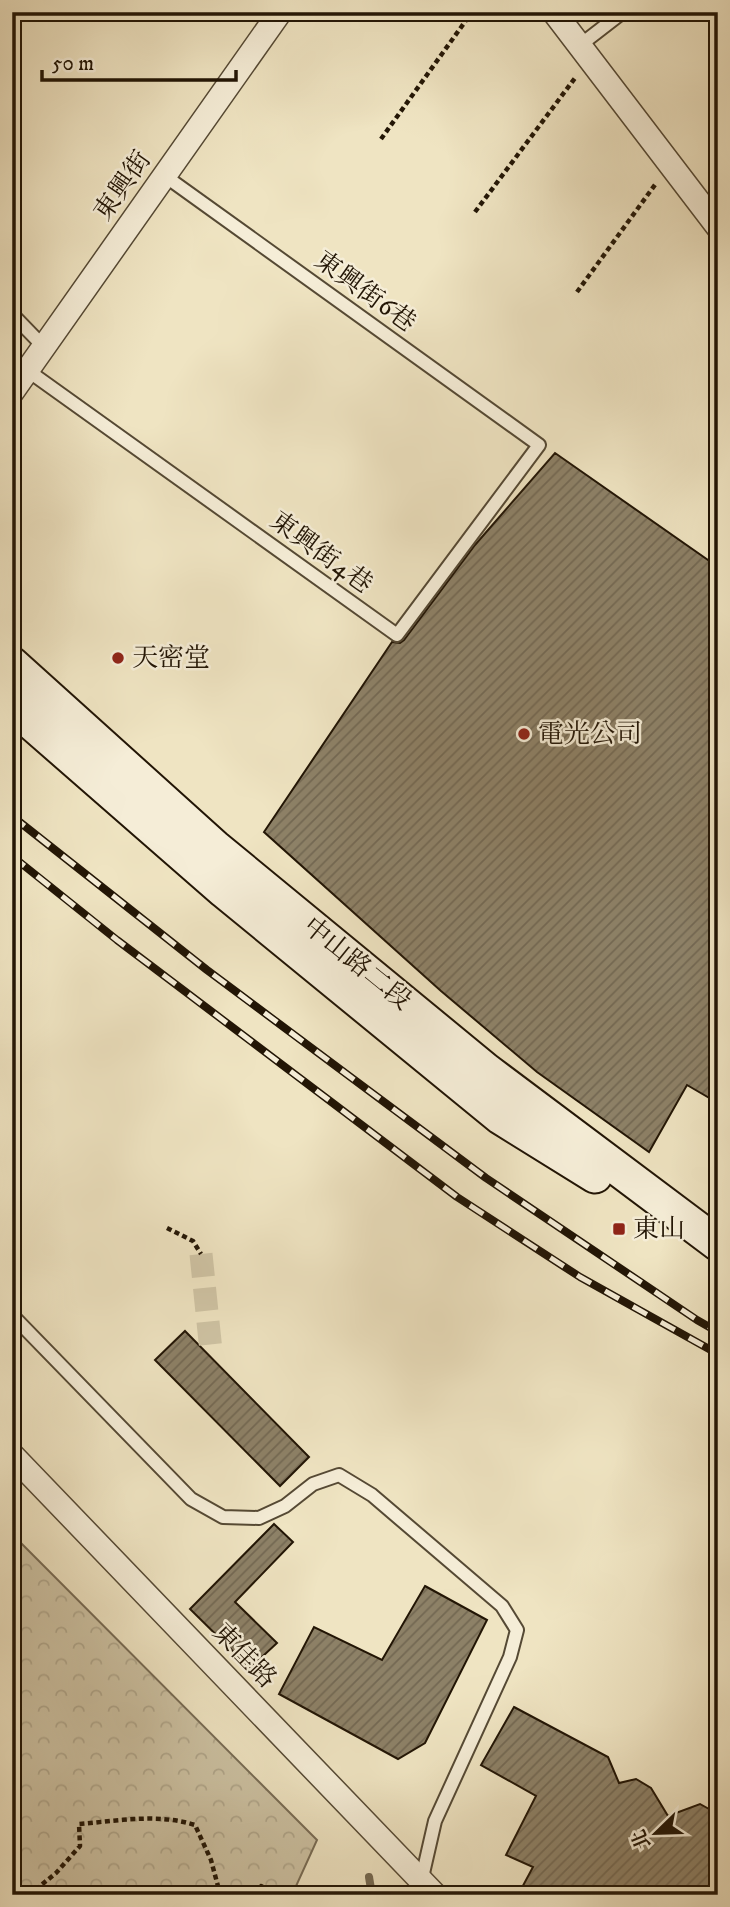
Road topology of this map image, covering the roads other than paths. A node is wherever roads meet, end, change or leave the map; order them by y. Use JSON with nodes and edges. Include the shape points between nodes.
{"nodes":[{"id":1,"x":279,"y":12,"type":"edge"},
{"id":2,"x":554,"y":12,"type":"edge"},
{"id":3,"x":623,"y":12,"type":"edge"},
{"id":4,"x":584,"y":52,"type":"junction"},
{"id":5,"x":165,"y":176,"type":"junction"},
{"id":6,"x":718,"y":227,"type":"edge"},
{"id":7,"x":12,"y":314,"type":"edge"},
{"id":8,"x":44,"y":346,"type":"junction"},
{"id":9,"x":27,"y":370,"type":"junction"},
{"id":10,"x":12,"y":392,"type":"edge"},
{"id":11,"x":538,"y":446,"type":"joint"},
{"id":12,"x":12,"y":664,"type":"edge"},
{"id":13,"x":12,"y":706,"type":"edge"},
{"id":14,"x":718,"y":1244,"type":"edge"},
{"id":15,"x":718,"y":1253,"type":"edge"},
{"id":16,"x":12,"y":1315,"type":"edge"},
{"id":17,"x":12,"y":1455,"type":"edge"},
{"id":18,"x":426,"y":1891,"type":"edge"}],
"edges":[{"from":1,"to":5,"type":"street","name":"東興街"},
{"from":2,"to":4,"type":"street"},
{"from":3,"to":4,"type":"lane"},
{"from":4,"to":6,"type":"street"},
{"from":5,"to":8,"type":"street","name":"東興街"},
{"from":5,"to":11,"type":"lane","name":"東興街6巷"},
{"from":7,"to":8,"type":"lane"},
{"from":8,"to":9,"type":"street","name":"東興街"},
{"from":9,"to":10,"type":"street","name":"東興街"},
{"from":9,"to":11,"type":"lane","name":"東興街4巷","via":[[397,635]]},
{"from":12,"to":14,"type":"main road","name":"中山路二段","via":[[215,847],[455,1045]]},
{"from":13,"to":15,"type":"main road","name":"中山路二段","via":[[224,891],[500,1117]]},
{"from":16,"to":18,"type":"lane","via":[[191,1499],[223,1517],[259,1518],[285,1506],[313,1484],[339,1475],[372,1495],[502,1606],[517,1630],[510,1657],[435,1821]]},
{"from":17,"to":18,"type":"street","name":"東佳路"}]}
